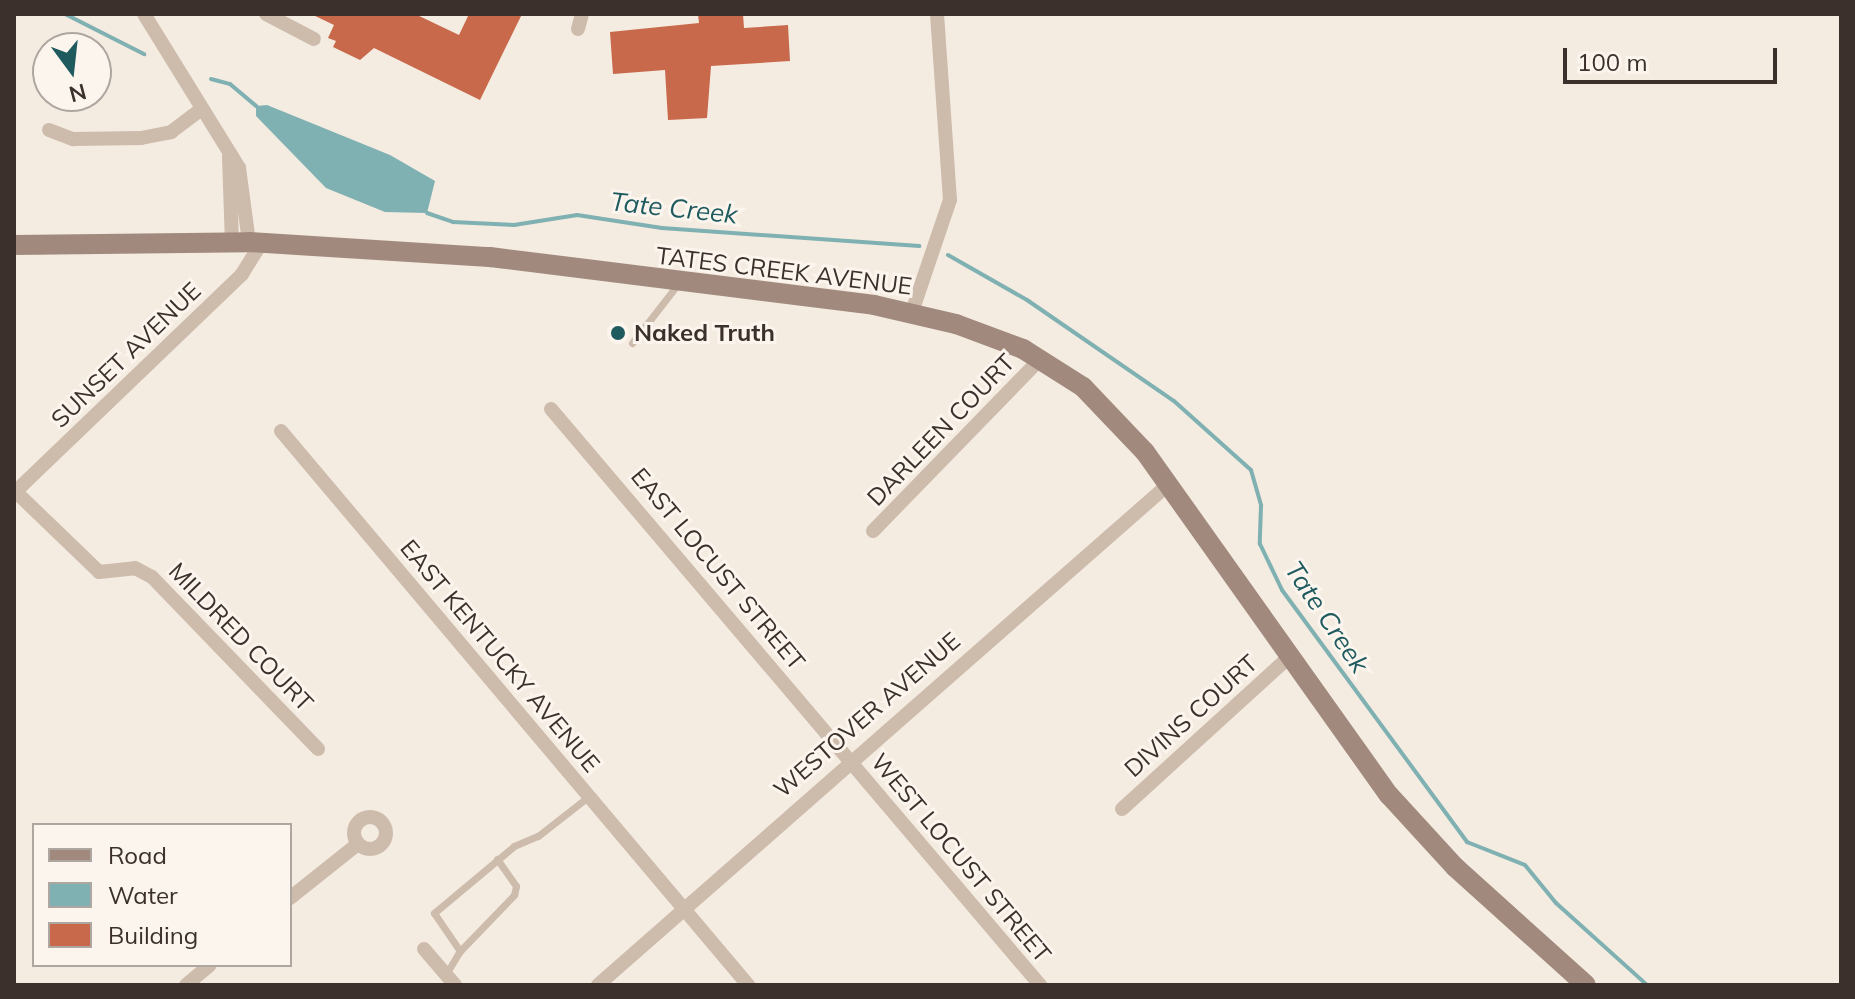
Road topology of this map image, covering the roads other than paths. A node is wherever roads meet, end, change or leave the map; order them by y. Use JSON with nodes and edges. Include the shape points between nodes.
{"nodes":[{"id":1,"x":144,"y":14,"type":"edge"},
{"id":2,"x":266,"y":14,"type":"edge"},
{"id":3,"x":937,"y":14,"type":"edge"},
{"id":4,"x":314,"y":39,"type":"dead end"},
{"id":5,"x":200,"y":110,"type":"junction"},
{"id":6,"x":49,"y":130,"type":"dead end"},
{"id":7,"x":247,"y":242,"type":"junction"},
{"id":8,"x":14,"y":245,"type":"edge"},
{"id":9,"x":679,"y":282,"type":"junction"},
{"id":10,"x":912,"y":312,"type":"junction"},
{"id":11,"x":632,"y":343,"type":"dead end"},
{"id":12,"x":1040,"y":359,"type":"junction"},
{"id":13,"x":551,"y":409,"type":"dead end"},
{"id":14,"x":281,"y":431,"type":"dead end"},
{"id":15,"x":1170,"y":483,"type":"junction"},
{"id":16,"x":15,"y":493,"type":"edge"},
{"id":17,"x":873,"y":531,"type":"dead end"},
{"id":18,"x":1290,"y":656,"type":"junction"},
{"id":19,"x":318,"y":749,"type":"dead end"},
{"id":20,"x":849,"y":760,"type":"junction"},
{"id":21,"x":589,"y":796,"type":"junction"},
{"id":22,"x":1122,"y":809,"type":"dead end"},
{"id":23,"x":358,"y":844,"type":"dead end"},
{"id":24,"x":497,"y":859,"type":"junction"},
{"id":25,"x":292,"y":896,"type":"edge"},
{"id":26,"x":683,"y":910,"type":"junction"},
{"id":27,"x":424,"y":949,"type":"dead end"},
{"id":28,"x":460,"y":951,"type":"junction"},
{"id":29,"x":208,"y":967,"type":"edge"},
{"id":30,"x":450,"y":980,"type":"edge"},
{"id":31,"x":186,"y":985,"type":"edge"},
{"id":32,"x":598,"y":985,"type":"edge"},
{"id":33,"x":748,"y":985,"type":"edge"},
{"id":34,"x":1040,"y":985,"type":"edge"},
{"id":35,"x":1586,"y":985,"type":"edge"}],
"edges":[{"from":1,"to":5,"type":"street"},
{"from":2,"to":4,"type":"street"},
{"from":3,"to":10,"type":"street","via":[[950,200]]},
{"from":5,"to":6,"type":"street","via":[[171,132],[141,138],[73,139]]},
{"from":5,"to":7,"type":"street","via":[[246,188]]},
{"from":7,"to":8,"type":"main road","name":"TATES CREEK AVENUE"},
{"from":7,"to":9,"type":"main road","name":"TATES CREEK AVENUE","via":[[490,257]]},
{"from":7,"to":16,"type":"street","name":"SUNSET AVENUE","via":[[242,274]]},
{"from":9,"to":10,"type":"main road","name":"TATES CREEK AVENUE"},
{"from":9,"to":11,"type":"lane"},
{"from":10,"to":12,"type":"main road","name":"TATES CREEK AVENUE","via":[[990,335]]},
{"from":12,"to":15,"type":"main road","name":"TATES CREEK AVENUE","via":[[1109,412]]},
{"from":12,"to":17,"type":"street","name":"DARLEEN COURT"},
{"from":13,"to":20,"type":"street","name":"EAST LOCUST STREET"},
{"from":14,"to":21,"type":"street","name":"EAST KENTUCKY AVENUE"},
{"from":15,"to":18,"type":"main road","name":"TATES CREEK AVENUE"},
{"from":15,"to":20,"type":"street","name":"WESTOVER AVENUE"},
{"from":16,"to":19,"type":"street","name":"MILDRED COURT","via":[[99,572],[135,568],[152,577]]},
{"from":18,"to":22,"type":"street","name":"DIVINS COURT"},
{"from":18,"to":35,"type":"main road","name":"TATES CREEK AVENUE","via":[[1402,811]]},
{"from":20,"to":26,"type":"street","name":"WESTOVER AVENUE"},
{"from":20,"to":34,"type":"street","name":"WEST LOCUST STREET"},
{"from":21,"to":24,"type":"lane"},
{"from":21,"to":26,"type":"street","name":"EAST KENTUCKY AVENUE"},
{"from":23,"to":25,"type":"street"},
{"from":24,"to":28,"type":"lane","via":[[516,886],[514,895]]},
{"from":24,"to":28,"type":"lane","via":[[434,913]]},
{"from":26,"to":32,"type":"street","name":"WESTOVER AVENUE"},
{"from":26,"to":33,"type":"street","name":"EAST KENTUCKY AVENUE"},
{"from":27,"to":30,"type":"street"},
{"from":28,"to":30,"type":"lane"},
{"from":29,"to":31,"type":"street"}]}
